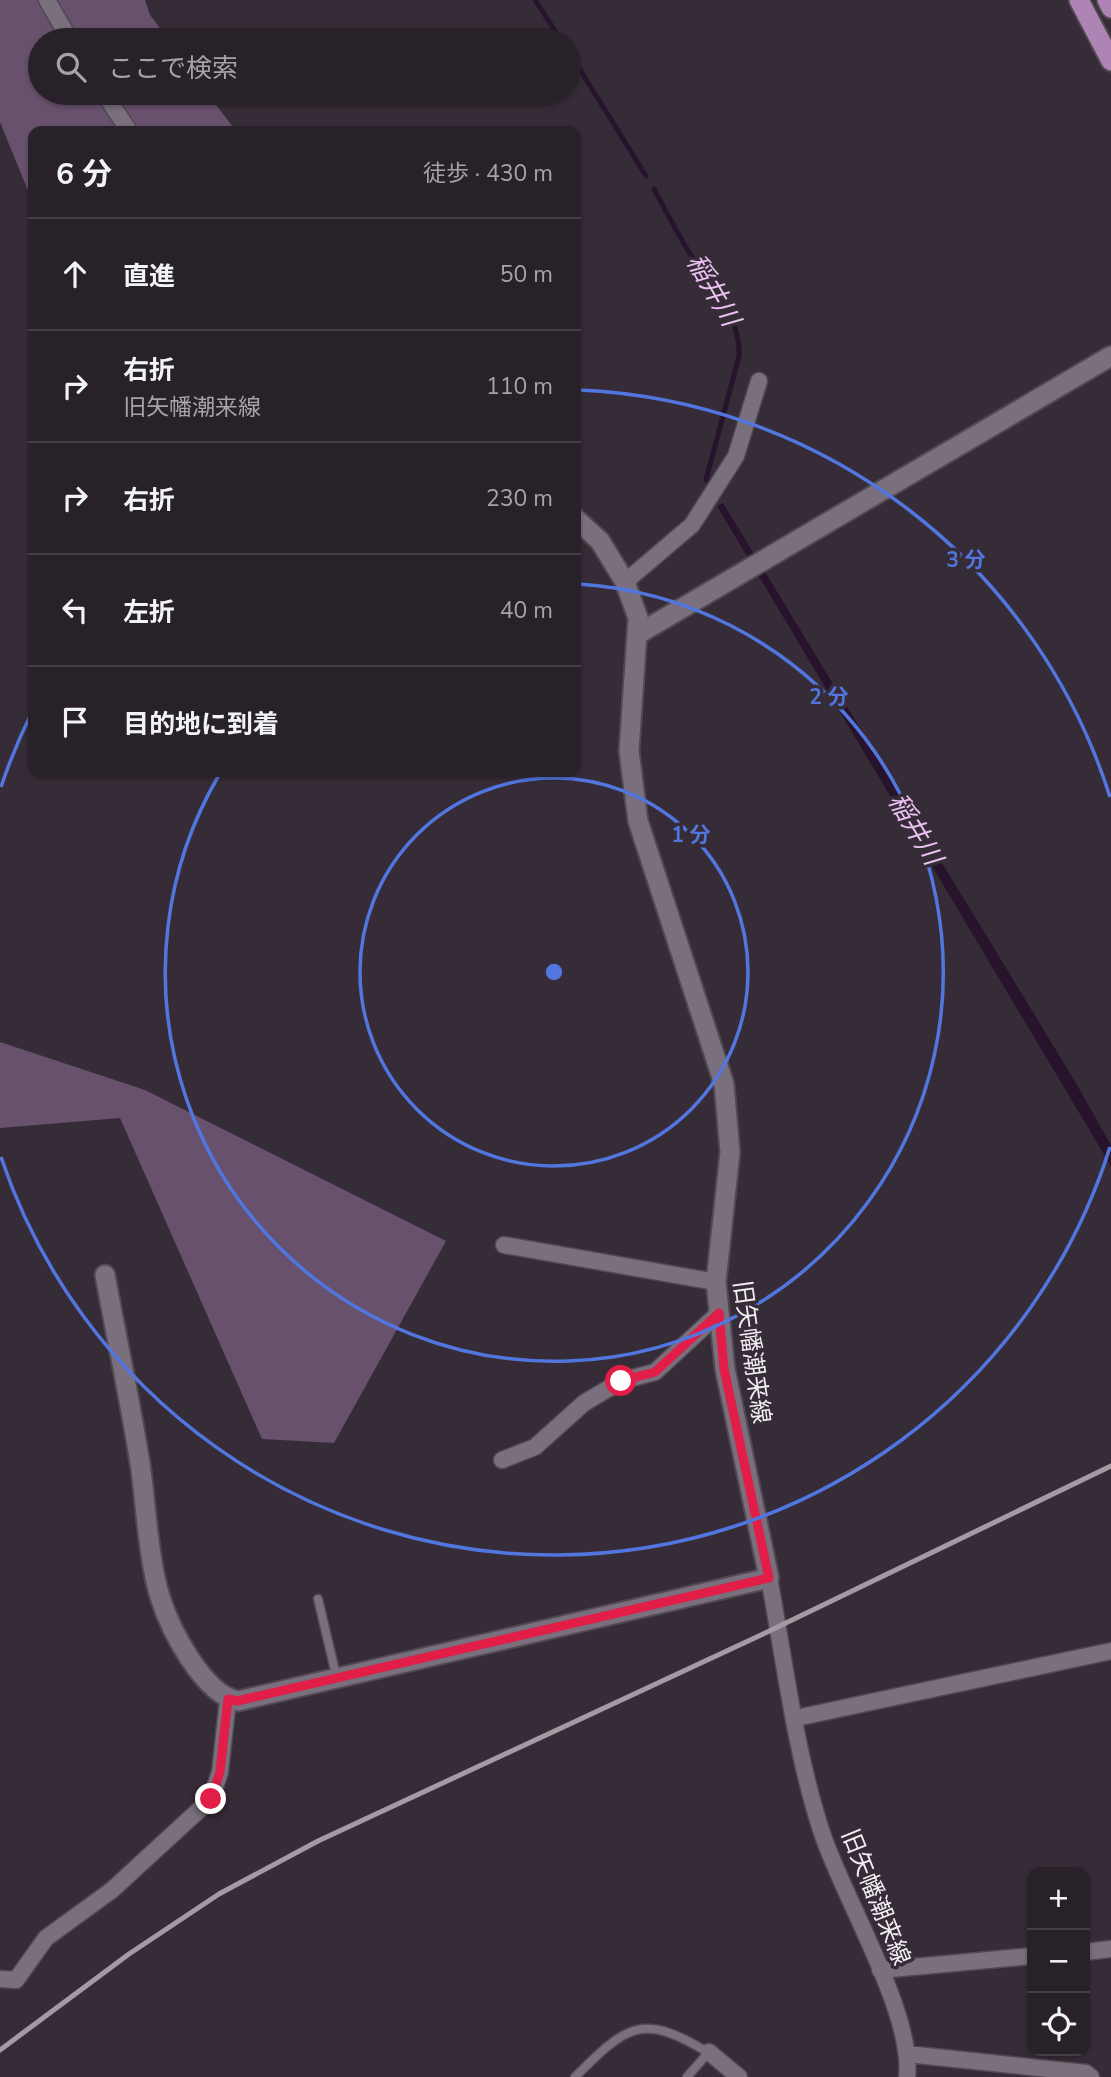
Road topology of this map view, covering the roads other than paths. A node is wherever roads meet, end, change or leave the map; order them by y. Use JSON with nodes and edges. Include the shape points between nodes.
{"nodes":[{"id":1,"x":47,"y":0,"type":"edge"},
{"id":2,"x":1079,"y":0,"type":"edge"},
{"id":3,"x":1107,"y":0,"type":"edge"},
{"id":4,"x":1111,"y":8,"type":"edge"},
{"id":5,"x":63,"y":28,"type":"edge"},
{"id":6,"x":1111,"y":61,"type":"edge"},
{"id":7,"x":112,"y":105,"type":"edge"},
{"id":8,"x":126,"y":126,"type":"edge"},
{"id":9,"x":1111,"y":356,"type":"edge"},
{"id":10,"x":759,"y":381,"type":"dead end"},
{"id":11,"x":581,"y":524,"type":"edge"},
{"id":12,"x":625,"y":582,"type":"junction"},
{"id":13,"x":638,"y":634,"type":"junction"},
{"id":14,"x":504,"y":1245,"type":"dead end"},
{"id":15,"x":105,"y":1275,"type":"dead end"},
{"id":16,"x":716,"y":1282,"type":"junction"},
{"id":17,"x":719,"y":1313,"type":"junction"},
{"id":18,"x":502,"y":1460,"type":"dead end"},
{"id":19,"x":769,"y":1578,"type":"junction"},
{"id":20,"x":318,"y":1599,"type":"dead end"},
{"id":21,"x":1111,"y":1651,"type":"edge"},
{"id":22,"x":337,"y":1679,"type":"junction"},
{"id":23,"x":228,"y":1699,"type":"junction"},
{"id":24,"x":796,"y":1718,"type":"junction"},
{"id":25,"x":1111,"y":1949,"type":"edge"},
{"id":26,"x":1090,"y":1951,"type":"edge"},
{"id":27,"x":1027,"y":1956,"type":"edge"},
{"id":28,"x":880,"y":1970,"type":"junction"},
{"id":29,"x":0,"y":1979,"type":"edge"},
{"id":30,"x":709,"y":2052,"type":"junction"},
{"id":31,"x":906,"y":2054,"type":"junction"},
{"id":32,"x":575,"y":2077,"type":"edge"},
{"id":33,"x":687,"y":2077,"type":"edge"},
{"id":34,"x":727,"y":2077,"type":"edge"},
{"id":35,"x":739,"y":2077,"type":"edge"},
{"id":36,"x":907,"y":2077,"type":"edge"},
{"id":37,"x":1091,"y":2077,"type":"edge"}],
"edges":[{"from":1,"to":5,"type":"street"},
{"from":2,"to":6,"type":"main road"},
{"from":3,"to":4,"type":"main road"},
{"from":7,"to":8,"type":"street"},
{"from":9,"to":13,"type":"street"},
{"from":10,"to":12,"type":"street","via":[[736,456],[692,525]]},
{"from":11,"to":12,"type":"street","name":"旧矢幡潮来線","via":[[600,541]]},
{"from":12,"to":13,"type":"street","name":"旧矢幡潮来線","via":[[638,618]]},
{"from":13,"to":16,"type":"street","name":"旧矢幡潮来線","via":[[629,751],[638,821],[724,1084],[730,1152]]},
{"from":14,"to":16,"type":"street"},
{"from":15,"to":23,"type":"street","via":[[159,1595],[191,1661],[218,1694]]},
{"from":16,"to":17,"type":"street","name":"旧矢幡潮来線"},
{"from":17,"to":18,"type":"street","via":[[655,1372],[621,1381],[584,1403],[535,1447]]},
{"from":17,"to":19,"type":"street","name":"旧矢幡潮来線","via":[[724,1369]]},
{"from":19,"to":22,"type":"street"},
{"from":19,"to":24,"type":"street","name":"旧矢幡潮来線"},
{"from":20,"to":22,"type":"lane"},
{"from":21,"to":24,"type":"street"},
{"from":22,"to":23,"type":"street","via":[[237,1701]]},
{"from":23,"to":29,"type":"street","via":[[220,1772],[211,1799],[112,1890],[46,1938],[16,1980]]},
{"from":24,"to":28,"type":"street","name":"旧矢幡潮来線","via":[[808,1787],[823,1835]]},
{"from":25,"to":26,"type":"street"},
{"from":27,"to":28,"type":"street"},
{"from":28,"to":31,"type":"street","name":"旧矢幡潮来線"},
{"from":30,"to":32,"type":"lane","via":[[676,2033],[633,2029],[611,2042]]},
{"from":30,"to":33,"type":"lane"},
{"from":30,"to":34,"type":"lane"},
{"from":30,"to":35,"type":"street"},
{"from":31,"to":36,"type":"street","name":"旧矢幡潮来線"},
{"from":31,"to":37,"type":"street"}]}
